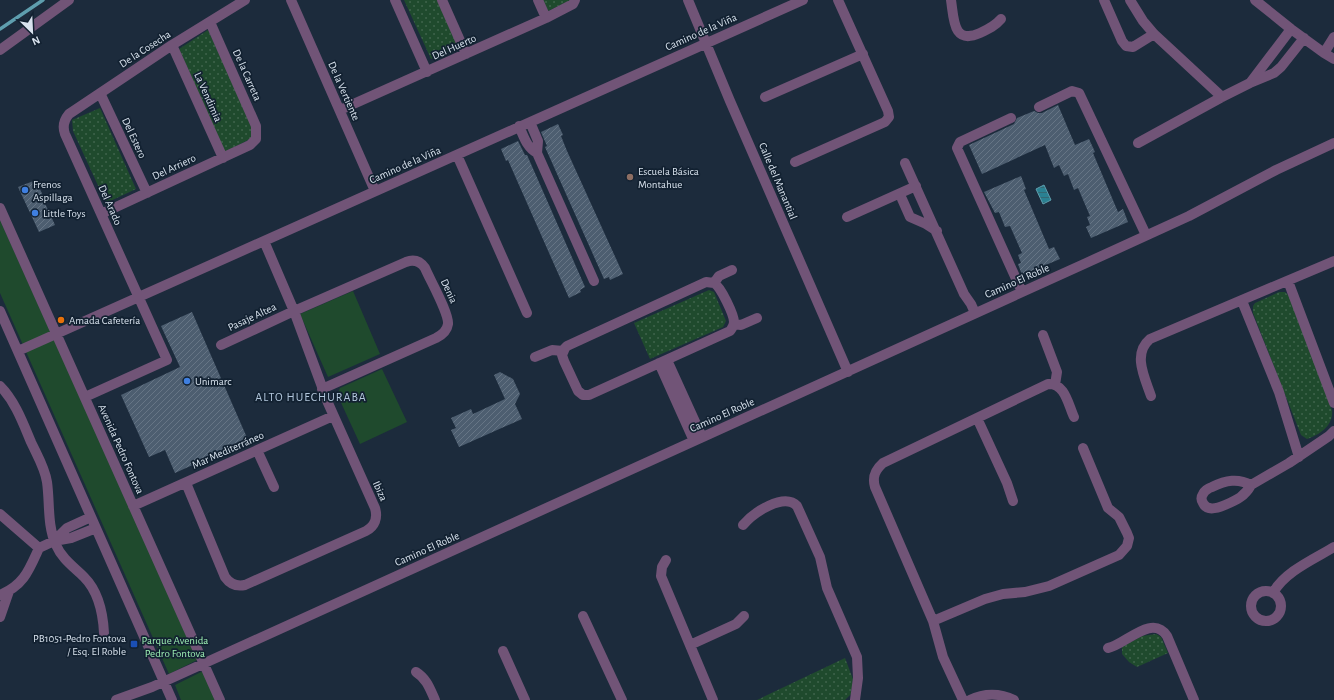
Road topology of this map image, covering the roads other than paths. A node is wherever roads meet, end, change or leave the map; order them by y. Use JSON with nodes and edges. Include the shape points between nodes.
{"nodes":[{"id":1,"x":69,"y":0,"type":"edge"},
{"id":2,"x":245,"y":0,"type":"edge"},
{"id":3,"x":291,"y":0,"type":"edge"},
{"id":4,"x":395,"y":0,"type":"edge"},
{"id":5,"x":442,"y":0,"type":"edge"},
{"id":6,"x":538,"y":0,"type":"edge"},
{"id":7,"x":575,"y":0,"type":"edge"},
{"id":8,"x":688,"y":0,"type":"edge"},
{"id":9,"x":803,"y":0,"type":"edge"},
{"id":10,"x":838,"y":0,"type":"edge"},
{"id":11,"x":951,"y":0,"type":"edge"},
{"id":12,"x":1104,"y":0,"type":"edge"},
{"id":13,"x":1130,"y":0,"type":"edge"},
{"id":14,"x":1255,"y":0,"type":"edge"},
{"id":15,"x":546,"y":18,"type":"junction"},
{"id":16,"x":1001,"y":19,"type":"dead end"},
{"id":17,"x":210,"y":22,"type":"junction"},
{"id":18,"x":1291,"y":29,"type":"junction"},
{"id":19,"x":1154,"y":34,"type":"junction"},
{"id":20,"x":1334,"y":37,"type":"edge"},
{"id":21,"x":1304,"y":38,"type":"junction"},
{"id":22,"x":706,"y":43,"type":"junction"},
{"id":23,"x":172,"y":45,"type":"junction"},
{"id":24,"x":0,"y":50,"type":"edge"},
{"id":25,"x":1324,"y":53,"type":"junction"},
{"id":26,"x":466,"y":54,"type":"junction"},
{"id":27,"x":863,"y":54,"type":"junction"},
{"id":28,"x":1334,"y":59,"type":"edge"},
{"id":29,"x":427,"y":72,"type":"junction"},
{"id":30,"x":1250,"y":83,"type":"junction"},
{"id":31,"x":100,"y":93,"type":"junction"},
{"id":32,"x":765,"y":97,"type":"dead end"},
{"id":33,"x":1222,"y":97,"type":"junction"},
{"id":34,"x":1039,"y":107,"type":"dead end"},
{"id":35,"x":340,"y":110,"type":"junction"},
{"id":36,"x":1011,"y":118,"type":"dead end"},
{"id":37,"x":64,"y":122,"type":"joint"},
{"id":38,"x":530,"y":122,"type":"junction"},
{"id":39,"x":519,"y":126,"type":"junction"},
{"id":40,"x":256,"y":139,"type":"joint"},
{"id":41,"x":1138,"y":143,"type":"dead end"},
{"id":42,"x":1334,"y":143,"type":"edge"},
{"id":43,"x":537,"y":153,"type":"junction"},
{"id":44,"x":457,"y":154,"type":"junction"},
{"id":45,"x":223,"y":158,"type":"junction"},
{"id":46,"x":795,"y":162,"type":"dead end"},
{"id":47,"x":905,"y":163,"type":"dead end"},
{"id":48,"x":916,"y":186,"type":"junction"},
{"id":49,"x":375,"y":191,"type":"junction"},
{"id":50,"x":147,"y":193,"type":"junction"},
{"id":51,"x":902,"y":199,"type":"dead end"},
{"id":52,"x":0,"y":208,"type":"edge"},
{"id":53,"x":101,"y":214,"type":"junction"},
{"id":54,"x":848,"y":217,"type":"dead end"},
{"id":55,"x":937,"y":231,"type":"junction"},
{"id":56,"x":1146,"y":235,"type":"junction"},
{"id":57,"x":264,"y":241,"type":"junction"},
{"id":58,"x":1334,"y":260,"type":"edge"},
{"id":59,"x":732,"y":270,"type":"dead end"},
{"id":60,"x":594,"y":281,"type":"dead end"},
{"id":61,"x":1288,"y":281,"type":"junction"},
{"id":62,"x":714,"y":283,"type":"junction"},
{"id":63,"x":1022,"y":292,"type":"junction"},
{"id":64,"x":138,"y":297,"type":"junction"},
{"id":65,"x":1242,"y":301,"type":"junction"},
{"id":66,"x":294,"y":311,"type":"junction"},
{"id":67,"x":0,"y":313,"type":"edge"},
{"id":68,"x":526,"y":313,"type":"dead end"},
{"id":69,"x":975,"y":313,"type":"junction"},
{"id":70,"x":757,"y":318,"type":"dead end"},
{"id":71,"x":734,"y":324,"type":"junction"},
{"id":72,"x":57,"y":333,"type":"junction"},
{"id":73,"x":1043,"y":335,"type":"dead end"},
{"id":74,"x":221,"y":345,"type":"dead end"},
{"id":75,"x":18,"y":351,"type":"junction"},
{"id":76,"x":563,"y":351,"type":"junction"},
{"id":77,"x":536,"y":357,"type":"dead end"},
{"id":78,"x":663,"y":361,"type":"junction"},
{"id":79,"x":848,"y":372,"type":"junction"},
{"id":80,"x":1055,"y":384,"type":"junction"},
{"id":81,"x":0,"y":386,"type":"edge"},
{"id":82,"x":322,"y":389,"type":"junction"},
{"id":83,"x":1151,"y":396,"type":"dead end"},
{"id":84,"x":85,"y":397,"type":"junction"},
{"id":85,"x":1334,"y":403,"type":"edge"},
{"id":86,"x":334,"y":416,"type":"junction"},
{"id":87,"x":1074,"y":417,"type":"dead end"},
{"id":88,"x":977,"y":418,"type":"junction"},
{"id":89,"x":1334,"y":431,"type":"edge"},
{"id":90,"x":698,"y":439,"type":"junction"},
{"id":91,"x":1083,"y":448,"type":"dead end"},
{"id":92,"x":258,"y":450,"type":"junction"},
{"id":93,"x":1299,"y":457,"type":"junction"},
{"id":94,"x":186,"y":483,"type":"junction"},
{"id":95,"x":1251,"y":485,"type":"dead end"},
{"id":96,"x":274,"y":486,"type":"dead end"},
{"id":97,"x":1013,"y":501,"type":"dead end"},
{"id":98,"x":133,"y":506,"type":"junction"},
{"id":99,"x":0,"y":514,"type":"edge"},
{"id":100,"x":91,"y":517,"type":"junction"},
{"id":101,"x":743,"y":524,"type":"dead end"},
{"id":102,"x":96,"y":528,"type":"junction"},
{"id":103,"x":54,"y":541,"type":"junction"},
{"id":104,"x":1334,"y":547,"type":"edge"},
{"id":105,"x":39,"y":548,"type":"junction"},
{"id":106,"x":666,"y":560,"type":"dead end"},
{"id":107,"x":4,"y":593,"type":"edge"},
{"id":108,"x":1273,"y":593,"type":"dead end"},
{"id":109,"x":583,"y":616,"type":"dead end"},
{"id":110,"x":744,"y":616,"type":"dead end"},
{"id":111,"x":0,"y":617,"type":"edge"},
{"id":112,"x":933,"y":621,"type":"junction"},
{"id":113,"x":104,"y":633,"type":"dead end"},
{"id":114,"x":690,"y":645,"type":"junction"},
{"id":115,"x":1108,"y":648,"type":"dead end"},
{"id":116,"x":503,"y":651,"type":"dead end"},
{"id":117,"x":204,"y":663,"type":"junction"},
{"id":118,"x":416,"y":672,"type":"dead end"},
{"id":119,"x":164,"y":682,"type":"junction"},
{"id":120,"x":116,"y":700,"type":"edge"},
{"id":121,"x":172,"y":700,"type":"edge"},
{"id":122,"x":220,"y":700,"type":"edge"},
{"id":123,"x":435,"y":700,"type":"edge"},
{"id":124,"x":525,"y":700,"type":"edge"},
{"id":125,"x":622,"y":700,"type":"edge"},
{"id":126,"x":713,"y":700,"type":"edge"},
{"id":127,"x":855,"y":700,"type":"edge"},
{"id":128,"x":963,"y":700,"type":"edge"},
{"id":129,"x":970,"y":700,"type":"edge"},
{"id":130,"x":1014,"y":700,"type":"edge"},
{"id":131,"x":1194,"y":700,"type":"edge"}],
"edges":[{"from":1,"to":24,"type":"street"},
{"from":2,"to":17,"type":"street","name":"De la Cosecha"},
{"from":3,"to":35,"type":"street","name":"De la Vertiente"},
{"from":4,"to":29,"type":"street"},
{"from":5,"to":26,"type":"street"},
{"from":6,"to":15,"type":"street"},
{"from":7,"to":15,"type":"street","name":"Del Huerto","via":[[573,4]]},
{"from":8,"to":22,"type":"street","name":"Calle del Manantial"},
{"from":9,"to":22,"type":"street","name":"Camino de la Viña"},
{"from":10,"to":27,"type":"street"},
{"from":11,"to":16,"type":"street","via":[[956,28],[965,36],[973,36],[992,28]]},
{"from":12,"to":19,"type":"street","via":[[1126,46],[1133,47]]},
{"from":13,"to":19,"type":"street"},
{"from":14,"to":18,"type":"street"},
{"from":15,"to":26,"type":"street","name":"Del Huerto"},
{"from":17,"to":23,"type":"street","name":"De la Cosecha"},
{"from":17,"to":40,"type":"street","name":"De la Carreta","via":[[256,126]]},
{"from":18,"to":21,"type":"street"},
{"from":18,"to":30,"type":"street"},
{"from":19,"to":33,"type":"street"},
{"from":20,"to":25,"type":"street"},
{"from":21,"to":25,"type":"street"},
{"from":21,"to":30,"type":"street","via":[[1278,70]]},
{"from":22,"to":38,"type":"street","name":"Camino de la Viña"},
{"from":22,"to":79,"type":"street","name":"Calle del Manantial"},
{"from":23,"to":31,"type":"street","name":"De la Cosecha"},
{"from":23,"to":45,"type":"street","name":"La Vendimia"},
{"from":25,"to":28,"type":"street"},
{"from":26,"to":29,"type":"street","name":"Del Huerto"},
{"from":27,"to":32,"type":"street"},
{"from":27,"to":46,"type":"street","via":[[889,117]]},
{"from":29,"to":35,"type":"street","name":"Del Huerto"},
{"from":30,"to":33,"type":"street"},
{"from":31,"to":37,"type":"street","name":"De la Cosecha","via":[[69,114]]},
{"from":31,"to":50,"type":"street","name":"Del Estero"},
{"from":33,"to":41,"type":"street"},
{"from":34,"to":56,"type":"street","via":[[1072,91],[1079,93]]},
{"from":35,"to":49,"type":"street","name":"De la Vertiente"},
{"from":36,"to":63,"type":"street","via":[[960,142],[957,148]]},
{"from":37,"to":53,"type":"street","name":"Del Arado","via":[[64,134]]},
{"from":38,"to":39,"type":"street","name":"Camino de la Viña"},
{"from":38,"to":43,"type":"street","via":[[538,141]]},
{"from":39,"to":43,"type":"street","via":[[527,144]]},
{"from":39,"to":44,"type":"street","name":"Camino de la Viña"},
{"from":40,"to":45,"type":"street","name":"Del Arriero","via":[[250,145]]},
{"from":42,"to":56,"type":"street","name":"Camino El Roble"},
{"from":43,"to":60,"type":"street"},
{"from":44,"to":49,"type":"street","name":"Camino de la Viña"},
{"from":44,"to":68,"type":"street"},
{"from":45,"to":50,"type":"street","name":"Del Arriero"},
{"from":47,"to":48,"type":"street"},
{"from":48,"to":54,"type":"street"},
{"from":48,"to":55,"type":"street"},
{"from":49,"to":57,"type":"street","name":"Camino de la Viña"},
{"from":50,"to":53,"type":"street","name":"Del Arriero"},
{"from":51,"to":55,"type":"street","via":[[910,217]]},
{"from":52,"to":72,"type":"street","name":"Avenida Pedro Fontova"},
{"from":53,"to":64,"type":"street","name":"Del Arado"},
{"from":55,"to":69,"type":"street"},
{"from":56,"to":63,"type":"street","name":"Camino El Roble"},
{"from":57,"to":64,"type":"street","name":"Camino de la Viña"},
{"from":57,"to":66,"type":"street","name":"Ibiza"},
{"from":58,"to":61,"type":"street"},
{"from":59,"to":62,"type":"street","via":[[719,276]]},
{"from":61,"to":65,"type":"street"},
{"from":61,"to":85,"type":"street"},
{"from":62,"to":71,"type":"street","via":[[720,288]]},
{"from":62,"to":76,"type":"street","via":[[706,282],[570,345]]},
{"from":63,"to":69,"type":"street","name":"Camino El Roble"},
{"from":64,"to":72,"type":"street","name":"Camino de la Viña"},
{"from":64,"to":84,"type":"street","name":"Del Arado","via":[[167,360]]},
{"from":65,"to":83,"type":"street","via":[[1147,342],[1140,356]]},
{"from":65,"to":93,"type":"street","via":[[1280,392]]},
{"from":66,"to":74,"type":"street","name":"Pasaje Altea"},
{"from":66,"to":82,"type":"street","name":"Ibiza"},
{"from":66,"to":82,"type":"street","name":"Denia","via":[[406,262],[414,261],[421,263],[425,268],[448,319],[447,328],[441,336]]},
{"from":67,"to":75,"type":"street"},
{"from":69,"to":79,"type":"street","name":"Camino El Roble"},
{"from":70,"to":71,"type":"street"},
{"from":71,"to":78,"type":"street","via":[[730,331]]},
{"from":72,"to":75,"type":"street","name":"Camino de la Viña"},
{"from":72,"to":84,"type":"street","name":"Avenida Pedro Fontova"},
{"from":73,"to":80,"type":"street","via":[[1057,372]]},
{"from":75,"to":100,"type":"street"},
{"from":76,"to":77,"type":"street","via":[[552,350]]},
{"from":76,"to":78,"type":"street","via":[[566,367],[578,391],[583,395],[590,395]]},
{"from":78,"to":90,"type":"street"},
{"from":79,"to":90,"type":"street","name":"Camino El Roble"},
{"from":80,"to":87,"type":"street","via":[[1062,390]]},
{"from":80,"to":88,"type":"street","via":[[1045,385]]},
{"from":81,"to":103,"type":"street","via":[[16,409],[44,471]]},
{"from":82,"to":86,"type":"street","name":"Ibiza"},
{"from":84,"to":98,"type":"street","name":"Avenida Pedro Fontova"},
{"from":86,"to":92,"type":"street","name":"Mar Mediterráneo"},
{"from":86,"to":94,"type":"street","name":"Ibiza","via":[[376,512],[373,526],[366,531],[245,585],[234,585],[225,577]]},
{"from":88,"to":97,"type":"street","via":[[1008,483]]},
{"from":88,"to":112,"type":"street","via":[[883,463],[873,478]]},
{"from":89,"to":93,"type":"street"},
{"from":90,"to":117,"type":"street","name":"Camino El Roble"},
{"from":91,"to":112,"type":"street","via":[[1107,506],[1119,518],[1127,533],[1128,542],[1125,550],[1049,586],[984,599]]},
{"from":92,"to":94,"type":"street","name":"Mar Mediterráneo"},
{"from":92,"to":96,"type":"street"},
{"from":93,"to":95,"type":"street"},
{"from":94,"to":98,"type":"street","name":"Mar Mediterráneo"},
{"from":98,"to":117,"type":"street","name":"Avenida Pedro Fontova"},
{"from":99,"to":105,"type":"street"},
{"from":100,"to":102,"type":"street"},
{"from":100,"to":103,"type":"street","via":[[67,528]]},
{"from":101,"to":127,"type":"street","via":[[757,512],[781,502],[791,502],[797,506],[820,557],[827,588],[857,657]]},
{"from":102,"to":103,"type":"street","via":[[71,538]]},
{"from":102,"to":119,"type":"street"},
{"from":103,"to":105,"type":"street"},
{"from":103,"to":113,"type":"street","via":[[63,557],[84,577],[94,591],[102,611]]},
{"from":104,"to":108,"type":"street","via":[[1288,575]]},
{"from":105,"to":107,"type":"street","via":[[24,578]]},
{"from":106,"to":114,"type":"street","via":[[661,576]]},
{"from":107,"to":111,"type":"street"},
{"from":109,"to":125,"type":"street"},
{"from":110,"to":114,"type":"street","via":[[736,624]]},
{"from":112,"to":128,"type":"street","via":[[943,658]]},
{"from":114,"to":126,"type":"street"},
{"from":115,"to":131,"type":"street","via":[[1146,629],[1155,628],[1162,631],[1167,636]]},
{"from":116,"to":124,"type":"street"},
{"from":117,"to":119,"type":"street","name":"Camino El Roble"},
{"from":117,"to":122,"type":"street","name":"Avenida Pedro Fontova"},
{"from":118,"to":123,"type":"street","via":[[428,683]]},
{"from":119,"to":120,"type":"street","name":"Camino El Roble"},
{"from":119,"to":121,"type":"street"},
{"from":129,"to":130,"type":"street","via":[[993,694]]}]}
